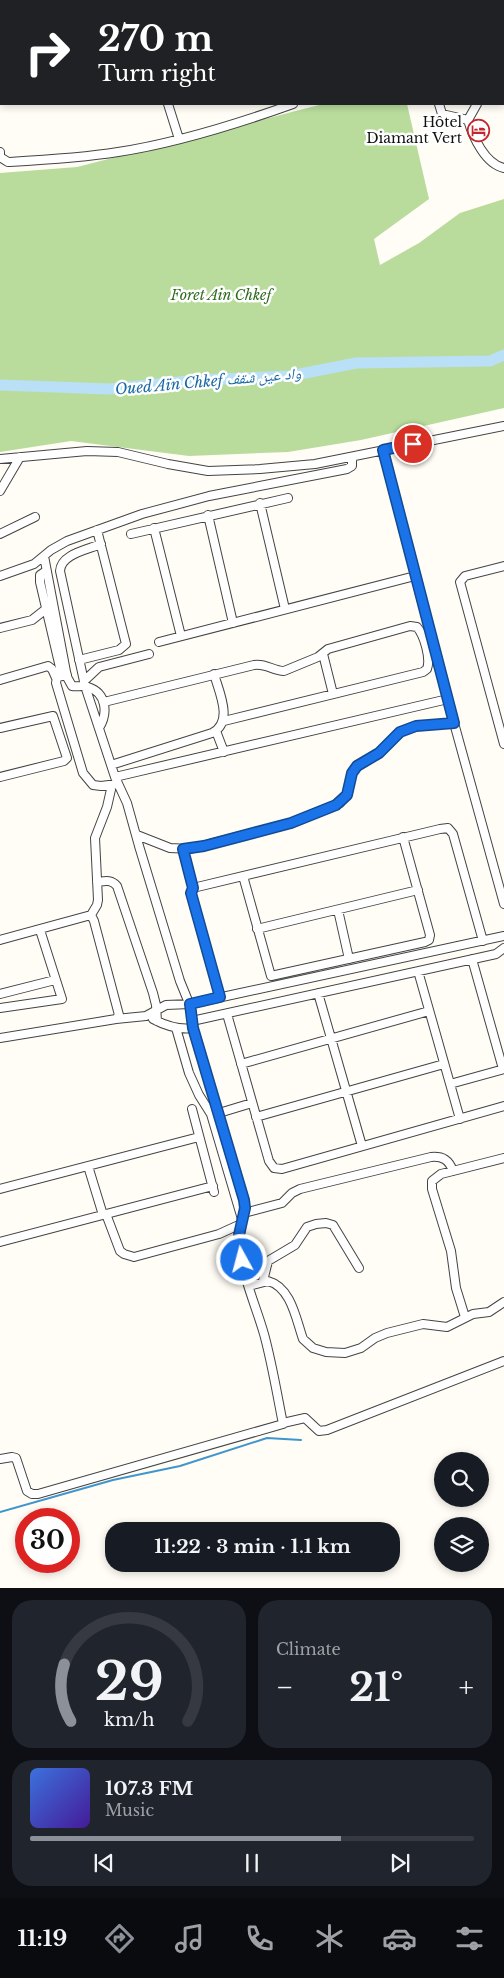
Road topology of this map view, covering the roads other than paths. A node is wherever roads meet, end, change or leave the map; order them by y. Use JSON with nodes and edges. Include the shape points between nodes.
{"nodes":[{"id":1,"x":168,"y":105,"type":"edge"},
{"id":2,"x":290,"y":105,"type":"edge"},
{"id":3,"x":439,"y":105,"type":"edge"},
{"id":4,"x":477,"y":105,"type":"edge"},
{"id":5,"x":468,"y":120,"type":"junction"},
{"id":6,"x":179,"y":139,"type":"junction"},
{"id":7,"x":0,"y":152,"type":"edge"},
{"id":8,"x":2,"y":161,"type":"edge"},
{"id":9,"x":504,"y":168,"type":"edge"},
{"id":10,"x":504,"y":426,"type":"edge"},
{"id":11,"x":383,"y":450,"type":"junction"},
{"id":12,"x":352,"y":456,"type":"junction"},
{"id":13,"x":20,"y":457,"type":"junction"},
{"id":14,"x":0,"y":460,"type":"edge"},
{"id":15,"x":0,"y":491,"type":"edge"},
{"id":16,"x":288,"y":498,"type":"dead end"},
{"id":17,"x":260,"y":503,"type":"junction"},
{"id":18,"x":208,"y":515,"type":"junction"},
{"id":19,"x":35,"y":517,"type":"dead end"},
{"id":20,"x":154,"y":528,"type":"junction"},
{"id":21,"x":96,"y":530,"type":"junction"},
{"id":22,"x":0,"y":534,"type":"edge"},
{"id":23,"x":131,"y":534,"type":"dead end"},
{"id":24,"x":101,"y":544,"type":"junction"},
{"id":25,"x":44,"y":556,"type":"junction"},
{"id":26,"x":504,"y":566,"type":"edge"},
{"id":27,"x":46,"y":570,"type":"junction"},
{"id":28,"x":0,"y":576,"type":"edge"},
{"id":29,"x":415,"y":576,"type":"junction"},
{"id":30,"x":46,"y":609,"type":"junction"},
{"id":31,"x":285,"y":610,"type":"junction"},
{"id":32,"x":32,"y":620,"type":"junction"},
{"id":33,"x":233,"y":623,"type":"junction"},
{"id":34,"x":50,"y":625,"type":"junction"},
{"id":35,"x":0,"y":628,"type":"edge"},
{"id":36,"x":181,"y":636,"type":"junction"},
{"id":37,"x":159,"y":642,"type":"dead end"},
{"id":38,"x":435,"y":646,"type":"junction"},
{"id":39,"x":425,"y":648,"type":"junction"},
{"id":40,"x":149,"y":654,"type":"dead end"},
{"id":41,"x":323,"y":654,"type":"junction"},
{"id":42,"x":79,"y":660,"type":"junction"},
{"id":43,"x":214,"y":674,"type":"junction"},
{"id":44,"x":61,"y":676,"type":"junction"},
{"id":45,"x":0,"y":680,"type":"edge"},
{"id":46,"x":85,"y":683,"type":"junction"},
{"id":47,"x":333,"y":694,"type":"junction"},
{"id":48,"x":448,"y":699,"type":"junction"},
{"id":49,"x":104,"y":702,"type":"junction"},
{"id":50,"x":224,"y":721,"type":"junction"},
{"id":51,"x":454,"y":723,"type":"junction"},
{"id":52,"x":501,"y":723,"type":"edge"},
{"id":53,"x":0,"y":728,"type":"edge"},
{"id":54,"x":99,"y":728,"type":"junction"},
{"id":55,"x":216,"y":731,"type":"junction"},
{"id":56,"x":71,"y":733,"type":"junction"},
{"id":57,"x":61,"y":736,"type":"junction"},
{"id":58,"x":504,"y":744,"type":"edge"},
{"id":59,"x":224,"y":752,"type":"junction"},
{"id":60,"x":111,"y":765,"type":"junction"},
{"id":61,"x":0,"y":777,"type":"edge"},
{"id":62,"x":115,"y":782,"type":"junction"},
{"id":63,"x":137,"y":835,"type":"junction"},
{"id":64,"x":403,"y":838,"type":"junction"},
{"id":65,"x":183,"y":849,"type":"junction"},
{"id":66,"x":243,"y":876,"type":"junction"},
{"id":67,"x":97,"y":882,"type":"junction"},
{"id":68,"x":193,"y":888,"type":"junction"},
{"id":69,"x":418,"y":890,"type":"junction"},
{"id":70,"x":504,"y":904,"type":"edge"},
{"id":71,"x":338,"y":910,"type":"junction"},
{"id":72,"x":91,"y":916,"type":"junction"},
{"id":73,"x":257,"y":929,"type":"junction"},
{"id":74,"x":40,"y":930,"type":"junction"},
{"id":75,"x":504,"y":936,"type":"edge"},
{"id":76,"x":0,"y":940,"type":"edge"},
{"id":77,"x":483,"y":941,"type":"junction"},
{"id":78,"x":504,"y":948,"type":"edge"},
{"id":79,"x":349,"y":959,"type":"junction"},
{"id":80,"x":472,"y":959,"type":"junction"},
{"id":81,"x":418,"y":971,"type":"junction"},
{"id":82,"x":54,"y":980,"type":"junction"},
{"id":83,"x":318,"y":993,"type":"junction"},
{"id":84,"x":0,"y":994,"type":"edge"},
{"id":85,"x":220,"y":997,"type":"junction"},
{"id":86,"x":190,"y":1004,"type":"junction"},
{"id":87,"x":0,"y":1008,"type":"edge"},
{"id":88,"x":156,"y":1009,"type":"junction"},
{"id":89,"x":429,"y":1012,"type":"junction"},
{"id":90,"x":227,"y":1014,"type":"junction"},
{"id":91,"x":146,"y":1016,"type":"junction"},
{"id":92,"x":116,"y":1019,"type":"junction"},
{"id":93,"x":157,"y":1021,"type":"junction"},
{"id":94,"x":193,"y":1025,"type":"junction"},
{"id":95,"x":176,"y":1028,"type":"junction"},
{"id":96,"x":0,"y":1038,"type":"edge"},
{"id":97,"x":331,"y":1039,"type":"junction"},
{"id":98,"x":241,"y":1064,"type":"junction"},
{"id":99,"x":444,"y":1064,"type":"junction"},
{"id":100,"x":503,"y":1069,"type":"edge"},
{"id":101,"x":450,"y":1084,"type":"junction"},
{"id":102,"x":347,"y":1092,"type":"junction"},
{"id":103,"x":252,"y":1103,"type":"junction"},
{"id":104,"x":504,"y":1106,"type":"edge"},
{"id":105,"x":192,"y":1109,"type":"dead end"},
{"id":106,"x":219,"y":1112,"type":"junction"},
{"id":107,"x":256,"y":1117,"type":"junction"},
{"id":108,"x":460,"y":1119,"type":"junction"},
{"id":109,"x":199,"y":1137,"type":"junction"},
{"id":110,"x":362,"y":1146,"type":"junction"},
{"id":111,"x":504,"y":1158,"type":"edge"},
{"id":112,"x":88,"y":1166,"type":"junction"},
{"id":113,"x":452,"y":1171,"type":"junction"},
{"id":114,"x":0,"y":1189,"type":"edge"},
{"id":115,"x":105,"y":1214,"type":"junction"},
{"id":116,"x":242,"y":1219,"type":"junction"},
{"id":117,"x":0,"y":1242,"type":"edge"},
{"id":118,"x":359,"y":1268,"type":"dead end"},
{"id":119,"x":263,"y":1281,"type":"junction"},
{"id":120,"x":249,"y":1286,"type":"junction"},
{"id":121,"x":504,"y":1302,"type":"edge"},
{"id":122,"x":465,"y":1317,"type":"junction"},
{"id":123,"x":504,"y":1361,"type":"edge"},
{"id":124,"x":283,"y":1423,"type":"junction"},
{"id":125,"x":0,"y":1459,"type":"edge"}],
"edges":[{"from":1,"to":6,"type":"street"},
{"from":2,"to":6,"type":"street"},
{"from":3,"to":5,"type":"street","via":[[442,114]]},
{"from":4,"to":5,"type":"street"},
{"from":5,"to":9,"type":"street","via":[[482,150],[497,167]]},
{"from":6,"to":8,"type":"street","via":[[62,159]]},
{"from":7,"to":8,"type":"street"},
{"from":10,"to":11,"type":"street"},
{"from":11,"to":12,"type":"street"},
{"from":11,"to":29,"type":"street"},
{"from":12,"to":13,"type":"street","via":[[316,464],[221,471],[110,452],[69,451]]},
{"from":12,"to":21,"type":"street","via":[[352,466],[347,470],[200,498]]},
{"from":13,"to":14,"type":"street"},
{"from":13,"to":15,"type":"street"},
{"from":16,"to":17,"type":"street"},
{"from":17,"to":18,"type":"street"},
{"from":17,"to":31,"type":"street"},
{"from":18,"to":20,"type":"street"},
{"from":18,"to":33,"type":"street"},
{"from":19,"to":22,"type":"street"},
{"from":20,"to":23,"type":"street"},
{"from":20,"to":36,"type":"street"},
{"from":21,"to":24,"type":"street"},
{"from":21,"to":25,"type":"street","via":[[61,544]]},
{"from":24,"to":42,"type":"street","via":[[65,559],[60,567]]},
{"from":24,"to":42,"type":"street","via":[[126,644],[120,650]]},
{"from":25,"to":27,"type":"street"},
{"from":25,"to":28,"type":"street","via":[[29,566]]},
{"from":26,"to":52,"type":"street","via":[[465,576],[460,582]]},
{"from":27,"to":30,"type":"street","via":[[39,578]]},
{"from":27,"to":44,"type":"street"},
{"from":29,"to":31,"type":"street"},
{"from":29,"to":38,"type":"street"},
{"from":30,"to":32,"type":"street"},
{"from":30,"to":34,"type":"street"},
{"from":31,"to":33,"type":"street"},
{"from":32,"to":34,"type":"street"},
{"from":32,"to":35,"type":"street"},
{"from":33,"to":36,"type":"street"},
{"from":34,"to":44,"type":"street"},
{"from":36,"to":37,"type":"street"},
{"from":38,"to":39,"type":"street"},
{"from":38,"to":48,"type":"street"},
{"from":39,"to":41,"type":"street","via":[[419,629],[414,626],[328,649]]},
{"from":39,"to":47,"type":"street","via":[[429,665],[423,672]]},
{"from":40,"to":46,"type":"street","via":[[99,667]]},
{"from":41,"to":43,"type":"street","via":[[284,672],[260,664]]},
{"from":41,"to":47,"type":"street"},
{"from":42,"to":46,"type":"street"},
{"from":43,"to":49,"type":"street"},
{"from":43,"to":50,"type":"street"},
{"from":44,"to":45,"type":"street","via":[[48,666]]},
{"from":44,"to":46,"type":"street","via":[[72,686]]},
{"from":44,"to":56,"type":"street"},
{"from":46,"to":49,"type":"street"},
{"from":46,"to":54,"type":"street"},
{"from":47,"to":50,"type":"street"},
{"from":48,"to":51,"type":"street"},
{"from":48,"to":59,"type":"street"},
{"from":49,"to":54,"type":"street","via":[[105,715]]},
{"from":50,"to":55,"type":"street"},
{"from":51,"to":65,"type":"street","via":[[416,726],[400,732],[379,753],[357,766],[347,795],[336,805],[291,823]]},
{"from":51,"to":70,"type":"street"},
{"from":52,"to":58,"type":"street"},
{"from":53,"to":57,"type":"street","via":[[51,716],[56,720]]},
{"from":54,"to":60,"type":"street"},
{"from":55,"to":59,"type":"street"},
{"from":55,"to":60,"type":"street"},
{"from":56,"to":57,"type":"street"},
{"from":56,"to":62,"type":"street","via":[[86,778],[93,785]]},
{"from":57,"to":61,"type":"street","via":[[66,760]]},
{"from":59,"to":62,"type":"street"},
{"from":60,"to":62,"type":"street"},
{"from":62,"to":63,"type":"street","via":[[127,803]]},
{"from":62,"to":67,"type":"street","via":[[95,838]]},
{"from":63,"to":65,"type":"street","via":[[170,848]]},
{"from":63,"to":86,"type":"street","via":[[180,981]]},
{"from":64,"to":66,"type":"street"},
{"from":64,"to":69,"type":"street"},
{"from":64,"to":77,"type":"street","via":[[444,828],[451,830]]},
{"from":65,"to":68,"type":"street"},
{"from":66,"to":68,"type":"street"},
{"from":66,"to":73,"type":"street"},
{"from":67,"to":72,"type":"street","via":[[97,905]]},
{"from":67,"to":88,"type":"street","via":[[114,882],[117,886]]},
{"from":68,"to":85,"type":"street","via":[[191,893]]},
{"from":69,"to":71,"type":"street"},
{"from":69,"to":79,"type":"street","via":[[429,940]]},
{"from":71,"to":73,"type":"street"},
{"from":71,"to":79,"type":"street"},
{"from":72,"to":74,"type":"street"},
{"from":72,"to":92,"type":"street","via":[[120,1012]]},
{"from":73,"to":79,"type":"street","via":[[271,976]]},
{"from":74,"to":76,"type":"street"},
{"from":74,"to":82,"type":"street"},
{"from":75,"to":77,"type":"street"},
{"from":77,"to":85,"type":"street"},
{"from":78,"to":80,"type":"street","via":[[496,954]]},
{"from":80,"to":81,"type":"street"},
{"from":80,"to":100,"type":"street"},
{"from":81,"to":83,"type":"street"},
{"from":81,"to":89,"type":"street"},
{"from":82,"to":84,"type":"street"},
{"from":82,"to":87,"type":"street","via":[[62,999]]},
{"from":83,"to":90,"type":"street"},
{"from":83,"to":97,"type":"street"},
{"from":85,"to":86,"type":"street"},
{"from":86,"to":88,"type":"street"},
{"from":86,"to":94,"type":"street"},
{"from":88,"to":91,"type":"street"},
{"from":88,"to":93,"type":"street"},
{"from":89,"to":97,"type":"street"},
{"from":89,"to":99,"type":"street"},
{"from":90,"to":94,"type":"street"},
{"from":90,"to":98,"type":"street"},
{"from":91,"to":92,"type":"street"},
{"from":91,"to":93,"type":"street"},
{"from":92,"to":96,"type":"street"},
{"from":93,"to":95,"type":"street"},
{"from":94,"to":95,"type":"street"},
{"from":94,"to":106,"type":"street"},
{"from":95,"to":116,"type":"street","via":[[189,1072],[211,1114]]},
{"from":97,"to":98,"type":"street"},
{"from":97,"to":102,"type":"street"},
{"from":98,"to":103,"type":"street"},
{"from":99,"to":101,"type":"street"},
{"from":99,"to":102,"type":"street"},
{"from":100,"to":101,"type":"street"},
{"from":101,"to":108,"type":"street"},
{"from":102,"to":107,"type":"street"},
{"from":102,"to":110,"type":"street"},
{"from":103,"to":106,"type":"street"},
{"from":103,"to":107,"type":"street"},
{"from":104,"to":108,"type":"street"},
{"from":105,"to":109,"type":"street"},
{"from":106,"to":116,"type":"street","via":[[242,1193],[245,1208]]},
{"from":107,"to":110,"type":"street","via":[[268,1161],[274,1168]]},
{"from":108,"to":110,"type":"street"},
{"from":109,"to":112,"type":"street"},
{"from":109,"to":115,"type":"street","via":[[214,1189]]},
{"from":111,"to":113,"type":"street"},
{"from":112,"to":114,"type":"street"},
{"from":112,"to":115,"type":"street"},
{"from":113,"to":116,"type":"street","via":[[444,1158],[431,1157],[300,1189],[282,1202]]},
{"from":113,"to":122,"type":"street","via":[[437,1176],[431,1185],[451,1251],[456,1288]]},
{"from":115,"to":116,"type":"street","via":[[120,1251],[134,1257],[219,1234]]},
{"from":115,"to":117,"type":"street"},
{"from":116,"to":120,"type":"street","via":[[240,1249]]},
{"from":118,"to":119,"type":"street","via":[[333,1225],[316,1224],[304,1230],[295,1245],[268,1261]]},
{"from":119,"to":120,"type":"street"},
{"from":119,"to":122,"type":"street","via":[[272,1282],[285,1294],[306,1343],[326,1352],[346,1353],[387,1333],[423,1324],[447,1327]]},
{"from":120,"to":124,"type":"street","via":[[264,1335]]},
{"from":121,"to":122,"type":"street","via":[[489,1312]]},
{"from":123,"to":124,"type":"street","via":[[327,1430],[319,1430],[305,1418]]},
{"from":124,"to":125,"type":"street","via":[[38,1494],[27,1491],[16,1458]]}]}
